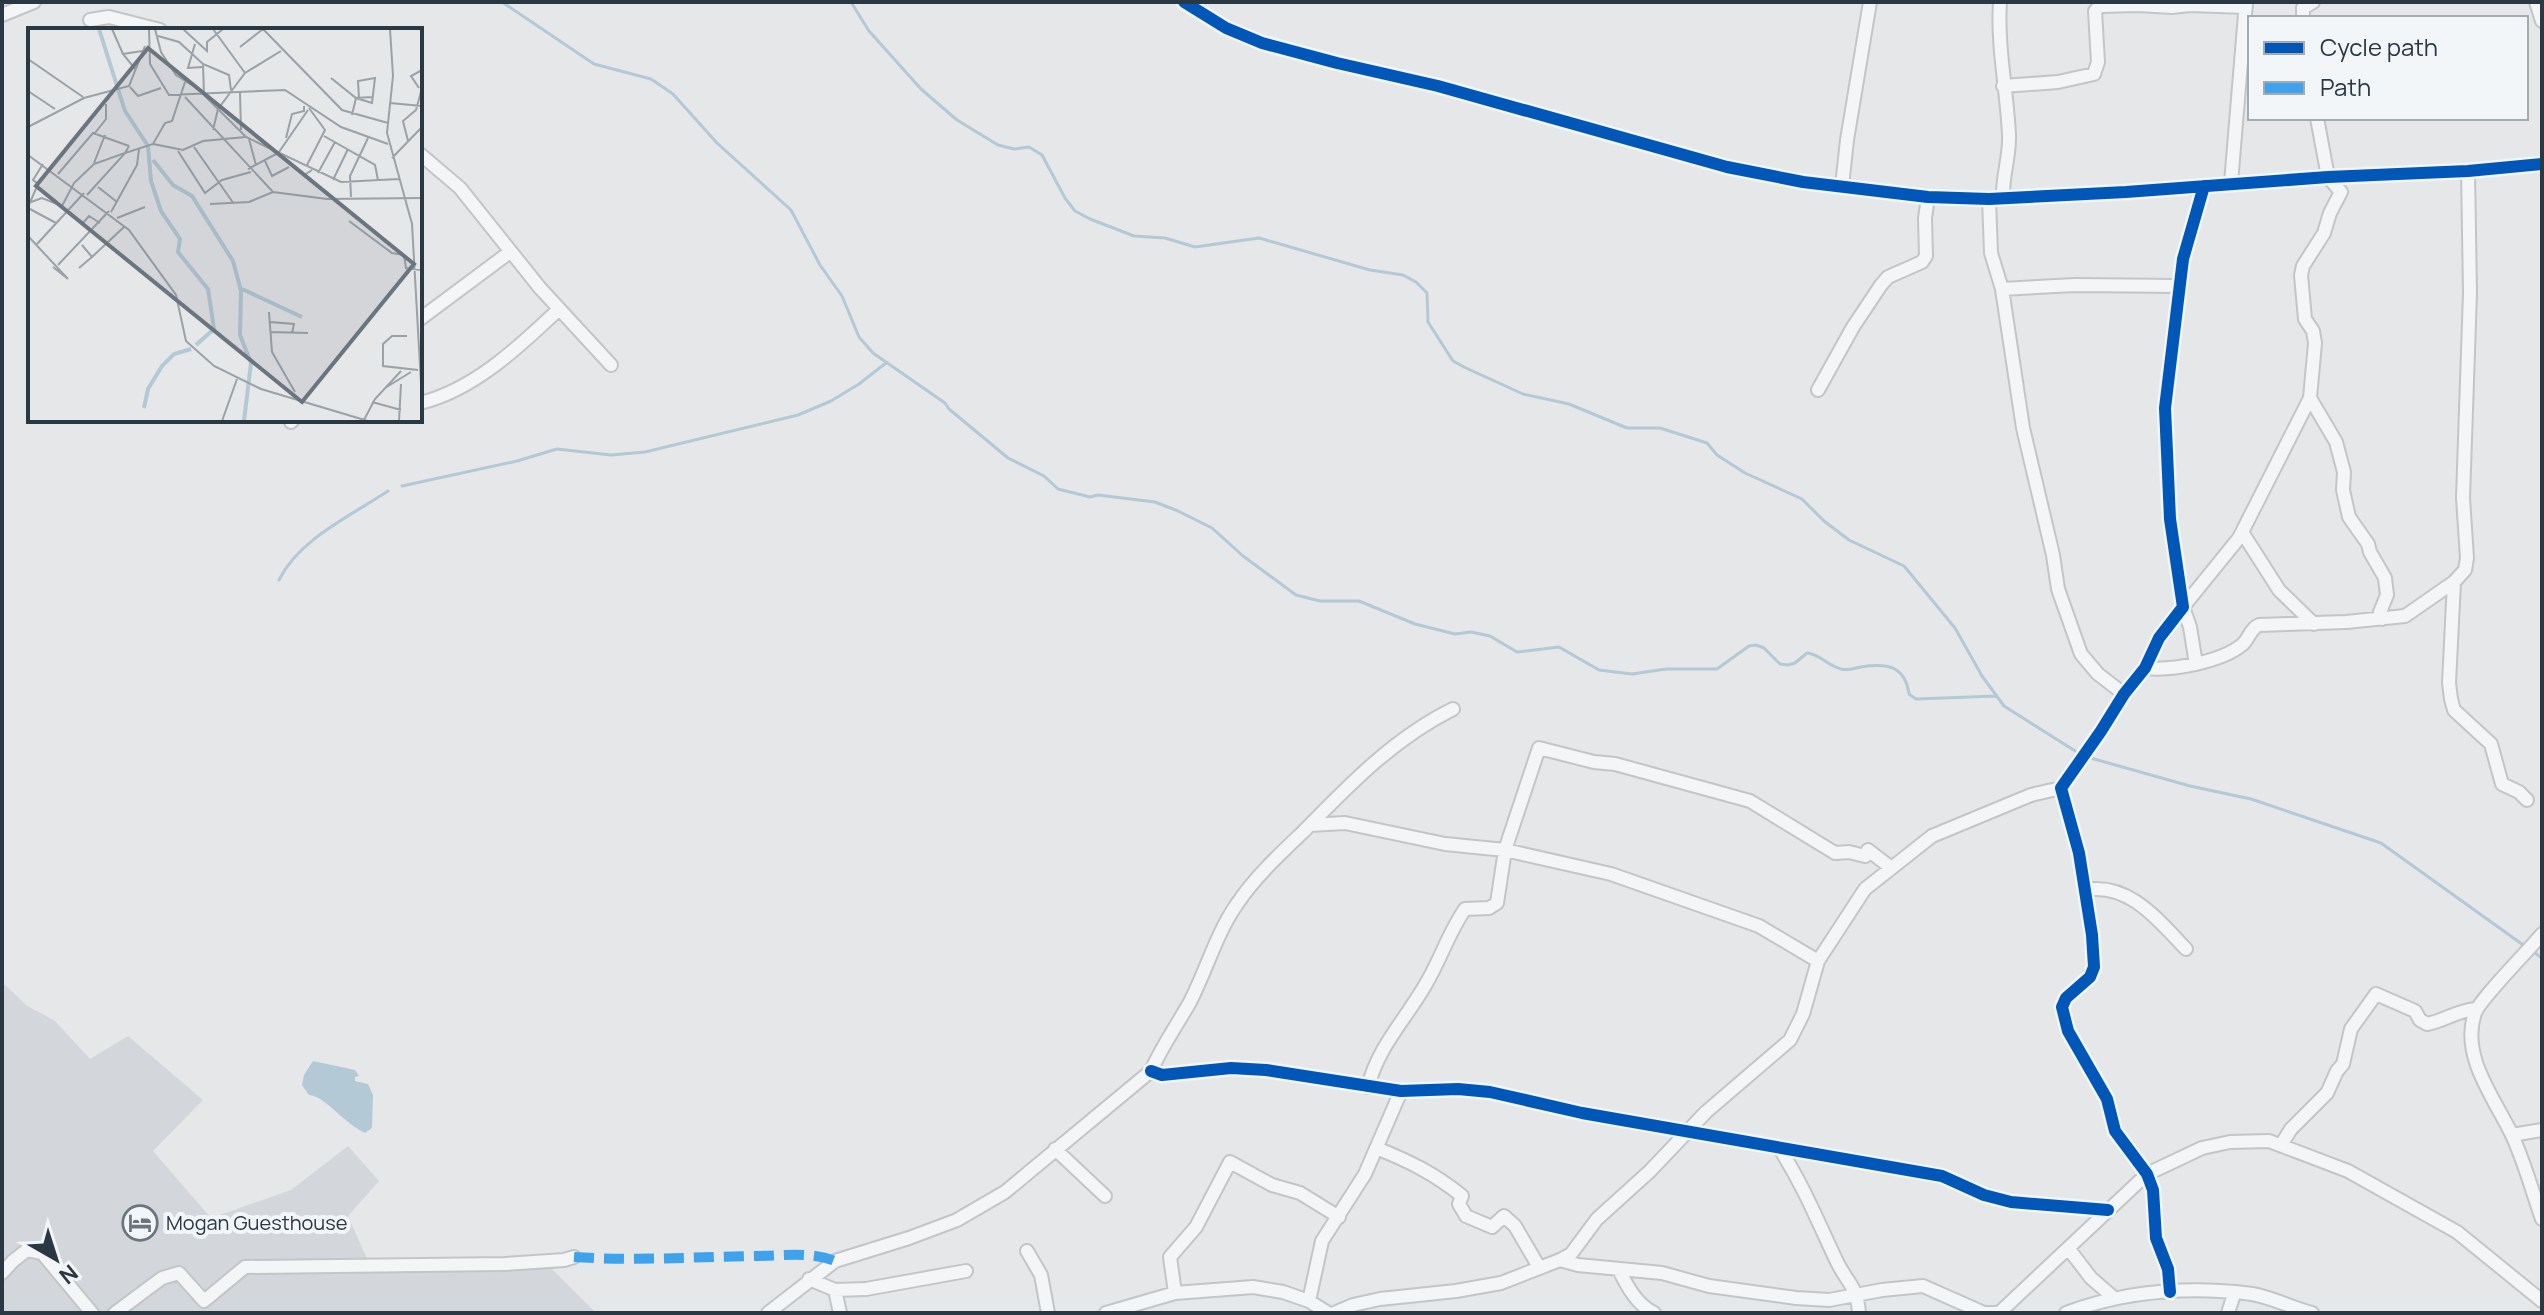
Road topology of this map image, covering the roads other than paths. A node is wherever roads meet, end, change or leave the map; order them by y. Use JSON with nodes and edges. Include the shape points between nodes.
{"nodes":[{"id":1,"x":34,"y":2,"type":"edge"},
{"id":2,"x":1184,"y":2,"type":"edge"},
{"id":3,"x":1870,"y":2,"type":"edge"},
{"id":4,"x":2000,"y":2,"type":"edge"},
{"id":5,"x":2536,"y":2,"type":"edge"},
{"id":6,"x":18,"y":5,"type":"edge"},
{"id":7,"x":2246,"y":5,"type":"edge"},
{"id":8,"x":2,"y":15,"type":"edge"},
{"id":9,"x":90,"y":20,"type":"dead end"},
{"id":10,"x":2542,"y":21,"type":"edge"},
{"id":11,"x":152,"y":28,"type":"edge"},
{"id":12,"x":2003,"y":86,"type":"junction"},
{"id":13,"x":2317,"y":120,"type":"edge"},
{"id":14,"x":422,"y":156,"type":"edge"},
{"id":15,"x":2542,"y":164,"type":"edge"},
{"id":16,"x":2468,"y":171,"type":"junction"},
{"id":17,"x":2328,"y":177,"type":"junction"},
{"id":18,"x":2231,"y":183,"type":"junction"},
{"id":19,"x":1842,"y":186,"type":"junction"},
{"id":20,"x":2204,"y":186,"type":"junction"},
{"id":21,"x":1928,"y":197,"type":"junction"},
{"id":22,"x":2003,"y":198,"type":"junction"},
{"id":23,"x":1989,"y":199,"type":"junction"},
{"id":24,"x":510,"y":252,"type":"junction"},
{"id":25,"x":2180,"y":286,"type":"junction"},
{"id":26,"x":2002,"y":289,"type":"junction"},
{"id":27,"x":559,"y":309,"type":"junction"},
{"id":28,"x":422,"y":318,"type":"edge"},
{"id":29,"x":611,"y":365,"type":"dead end"},
{"id":30,"x":1818,"y":390,"type":"dead end"},
{"id":31,"x":2310,"y":398,"type":"junction"},
{"id":32,"x":422,"y":402,"type":"edge"},
{"id":33,"x":2242,"y":532,"type":"junction"},
{"id":34,"x":2454,"y":582,"type":"junction"},
{"id":35,"x":2183,"y":607,"type":"junction"},
{"id":36,"x":2382,"y":619,"type":"junction"},
{"id":37,"x":2314,"y":624,"type":"junction"},
{"id":38,"x":2196,"y":664,"type":"junction"},
{"id":39,"x":2145,"y":668,"type":"junction"},
{"id":40,"x":2124,"y":694,"type":"junction"},
{"id":41,"x":1453,"y":709,"type":"dead end"},
{"id":42,"x":2061,"y":788,"type":"junction"},
{"id":43,"x":2527,"y":800,"type":"dead end"},
{"id":44,"x":1310,"y":825,"type":"junction"},
{"id":45,"x":1505,"y":850,"type":"junction"},
{"id":46,"x":1890,"y":867,"type":"junction"},
{"id":47,"x":2085,"y":890,"type":"junction"},
{"id":48,"x":2542,"y":934,"type":"edge"},
{"id":49,"x":2186,"y":949,"type":"dead end"},
{"id":50,"x":1818,"y":961,"type":"junction"},
{"id":51,"x":2476,"y":1009,"type":"junction"},
{"id":52,"x":1151,"y":1071,"type":"junction"},
{"id":53,"x":1368,"y":1087,"type":"junction"},
{"id":54,"x":1401,"y":1091,"type":"junction"},
{"id":55,"x":2542,"y":1130,"type":"edge"},
{"id":56,"x":1689,"y":1133,"type":"junction"},
{"id":57,"x":2512,"y":1135,"type":"junction"},
{"id":58,"x":2281,"y":1145,"type":"junction"},
{"id":59,"x":1376,"y":1148,"type":"junction"},
{"id":60,"x":1055,"y":1149,"type":"junction"},
{"id":61,"x":1780,"y":1149,"type":"junction"},
{"id":62,"x":2147,"y":1174,"type":"junction"},
{"id":63,"x":1105,"y":1196,"type":"dead end"},
{"id":64,"x":2108,"y":1210,"type":"junction"},
{"id":65,"x":1339,"y":1217,"type":"junction"},
{"id":66,"x":2542,"y":1219,"type":"edge"},
{"id":67,"x":2068,"y":1248,"type":"junction"},
{"id":68,"x":1027,"y":1251,"type":"dead end"},
{"id":69,"x":574,"y":1257,"type":"dead end"},
{"id":70,"x":1560,"y":1260,"type":"junction"},
{"id":71,"x":1539,"y":1267,"type":"junction"},
{"id":72,"x":1619,"y":1270,"type":"junction"},
{"id":73,"x":966,"y":1271,"type":"dead end"},
{"id":74,"x":2,"y":1273,"type":"edge"},
{"id":75,"x":809,"y":1279,"type":"junction"},
{"id":76,"x":835,"y":1290,"type":"junction"},
{"id":77,"x":2170,"y":1292,"type":"junction"},
{"id":78,"x":1175,"y":1293,"type":"junction"},
{"id":79,"x":2234,"y":1294,"type":"junction"},
{"id":80,"x":1858,"y":1295,"type":"junction"},
{"id":81,"x":2114,"y":1298,"type":"junction"},
{"id":82,"x":1309,"y":1301,"type":"junction"},
{"id":83,"x":2542,"y":1301,"type":"edge"},
{"id":84,"x":92,"y":1313,"type":"edge"},
{"id":85,"x":115,"y":1313,"type":"edge"},
{"id":86,"x":768,"y":1313,"type":"edge"},
{"id":87,"x":840,"y":1313,"type":"edge"},
{"id":88,"x":1048,"y":1313,"type":"edge"},
{"id":89,"x":1106,"y":1313,"type":"edge"},
{"id":90,"x":1331,"y":1313,"type":"edge"},
{"id":91,"x":1654,"y":1313,"type":"edge"},
{"id":92,"x":1859,"y":1313,"type":"edge"},
{"id":93,"x":2001,"y":1313,"type":"edge"},
{"id":94,"x":2066,"y":1313,"type":"edge"},
{"id":95,"x":2228,"y":1313,"type":"edge"},
{"id":96,"x":2312,"y":1313,"type":"edge"}],
"edges":[{"from":1,"to":6,"type":"street"},
{"from":2,"to":19,"type":"street","via":[[1226,28],[1273,46],[1727,167]]},
{"from":3,"to":19,"type":"street"},
{"from":4,"to":12,"type":"street"},
{"from":5,"to":10,"type":"street"},
{"from":6,"to":8,"type":"street"},
{"from":7,"to":12,"type":"street","via":[[2100,6],[2095,11],[2094,74]]},
{"from":7,"to":18,"type":"street"},
{"from":9,"to":11,"type":"street","via":[[109,17]]},
{"from":12,"to":22,"type":"street","via":[[2009,135]]},
{"from":13,"to":17,"type":"street"},
{"from":14,"to":24,"type":"street","via":[[460,188]]},
{"from":15,"to":16,"type":"street"},
{"from":16,"to":17,"type":"street"},
{"from":16,"to":34,"type":"street","via":[[2463,498],[2467,558]]},
{"from":17,"to":18,"type":"street"},
{"from":17,"to":31,"type":"street","via":[[2341,192],[2303,266],[2300,285],[2315,343]]},
{"from":18,"to":20,"type":"street"},
{"from":19,"to":21,"type":"street"},
{"from":20,"to":22,"type":"street"},
{"from":20,"to":25,"type":"street"},
{"from":21,"to":23,"type":"street"},
{"from":21,"to":30,"type":"street","via":[[1926,256],[1881,285]]},
{"from":22,"to":23,"type":"street"},
{"from":23,"to":26,"type":"street","via":[[1991,253]]},
{"from":24,"to":27,"type":"street"},
{"from":24,"to":28,"type":"street"},
{"from":25,"to":26,"type":"street"},
{"from":25,"to":35,"type":"street","via":[[2165,408],[2170,519]]},
{"from":26,"to":40,"type":"street","via":[[2023,428],[2058,589],[2081,654]]},
{"from":27,"to":29,"type":"street"},
{"from":27,"to":32,"type":"street","via":[[517,349],[459,387]]},
{"from":31,"to":33,"type":"street"},
{"from":31,"to":36,"type":"street","via":[[2336,442],[2349,517],[2385,578]]},
{"from":33,"to":35,"type":"street"},
{"from":33,"to":37,"type":"street","via":[[2279,590]]},
{"from":34,"to":36,"type":"street","via":[[2405,616]]},
{"from":34,"to":43,"type":"street","via":[[2449,683],[2454,710],[2491,744],[2502,784]]},
{"from":35,"to":38,"type":"street"},
{"from":35,"to":39,"type":"street"},
{"from":36,"to":37,"type":"street"},
{"from":37,"to":38,"type":"street","via":[[2259,625],[2243,644]]},
{"from":38,"to":39,"type":"street"},
{"from":39,"to":40,"type":"street"},
{"from":40,"to":42,"type":"street"},
{"from":41,"to":44,"type":"street","via":[[1367,768]]},
{"from":42,"to":46,"type":"street","via":[[1932,836]]},
{"from":42,"to":47,"type":"street"},
{"from":44,"to":45,"type":"street","via":[[1345,823],[1445,844]]},
{"from":44,"to":52,"type":"street","via":[[1226,920]]},
{"from":45,"to":46,"type":"street","via":[[1539,748],[1750,801],[1835,853],[1865,856],[1868,850]]},
{"from":45,"to":50,"type":"street","via":[[1611,874],[1728,913]]},
{"from":45,"to":53,"type":"street","via":[[1497,903],[1465,909],[1453,926],[1427,983],[1391,1034]]},
{"from":46,"to":50,"type":"street","via":[[1865,889]]},
{"from":47,"to":49,"type":"street","via":[[2102,887],[2138,901]]},
{"from":47,"to":62,"type":"street","via":[[2094,967],[2062,1007],[2068,1031],[2107,1099],[2115,1131]]},
{"from":48,"to":51,"type":"street"},
{"from":50,"to":56,"type":"street","via":[[1790,1040]]},
{"from":51,"to":57,"type":"street","via":[[2473,1049],[2480,1076]]},
{"from":51,"to":58,"type":"street","via":[[2427,1024],[2415,1011],[2376,994],[2351,1029],[2343,1064],[2327,1093]]},
{"from":52,"to":53,"type":"street","via":[[1162,1075],[1266,1070]]},
{"from":52,"to":60,"type":"street"},
{"from":53,"to":54,"type":"street"},
{"from":54,"to":56,"type":"street","via":[[1490,1092]]},
{"from":54,"to":59,"type":"street"},
{"from":55,"to":57,"type":"street"},
{"from":56,"to":61,"type":"street"},
{"from":56,"to":70,"type":"street"},
{"from":57,"to":66,"type":"street"},
{"from":58,"to":62,"type":"street","via":[[2230,1142],[2202,1148]]},
{"from":58,"to":83,"type":"street","via":[[2348,1171],[2457,1232]]},
{"from":59,"to":65,"type":"street"},
{"from":59,"to":71,"type":"street","via":[[1437,1176],[1462,1196],[1459,1204],[1466,1216],[1492,1227],[1504,1216]]},
{"from":60,"to":63,"type":"street"},
{"from":60,"to":75,"type":"street","via":[[1005,1192],[957,1220],[835,1261]]},
{"from":61,"to":64,"type":"street","via":[[1942,1176],[2011,1202]]},
{"from":61,"to":80,"type":"street"},
{"from":62,"to":64,"type":"street"},
{"from":62,"to":77,"type":"street"},
{"from":64,"to":67,"type":"street"},
{"from":65,"to":78,"type":"street","via":[[1230,1162],[1196,1227],[1170,1257]]},
{"from":65,"to":82,"type":"street","via":[[1322,1241]]},
{"from":67,"to":81,"type":"street"},
{"from":67,"to":93,"type":"street"},
{"from":68,"to":88,"type":"street","via":[[1041,1275]]},
{"from":69,"to":85,"type":"street","via":[[505,1264],[245,1267],[204,1301],[179,1273],[162,1278]]},
{"from":70,"to":71,"type":"street"},
{"from":70,"to":72,"type":"street"},
{"from":71,"to":90,"type":"street","via":[[1501,1283],[1380,1299]]},
{"from":72,"to":80,"type":"street","via":[[1662,1273],[1755,1294],[1829,1300]]},
{"from":72,"to":91,"type":"street"},
{"from":73,"to":76,"type":"street"},
{"from":74,"to":84,"type":"street","via":[[27,1250],[42,1253]]},
{"from":75,"to":76,"type":"street"},
{"from":75,"to":86,"type":"street"},
{"from":76,"to":87,"type":"street"},
{"from":77,"to":79,"type":"street"},
{"from":77,"to":81,"type":"street"},
{"from":78,"to":82,"type":"street","via":[[1253,1287]]},
{"from":78,"to":89,"type":"street"},
{"from":79,"to":95,"type":"street"},
{"from":79,"to":96,"type":"street","via":[[2253,1294]]},
{"from":80,"to":92,"type":"street"},
{"from":80,"to":93,"type":"street","via":[[1923,1286],[1984,1313]]},
{"from":81,"to":94,"type":"street"},
{"from":82,"to":90,"type":"street"}]}
